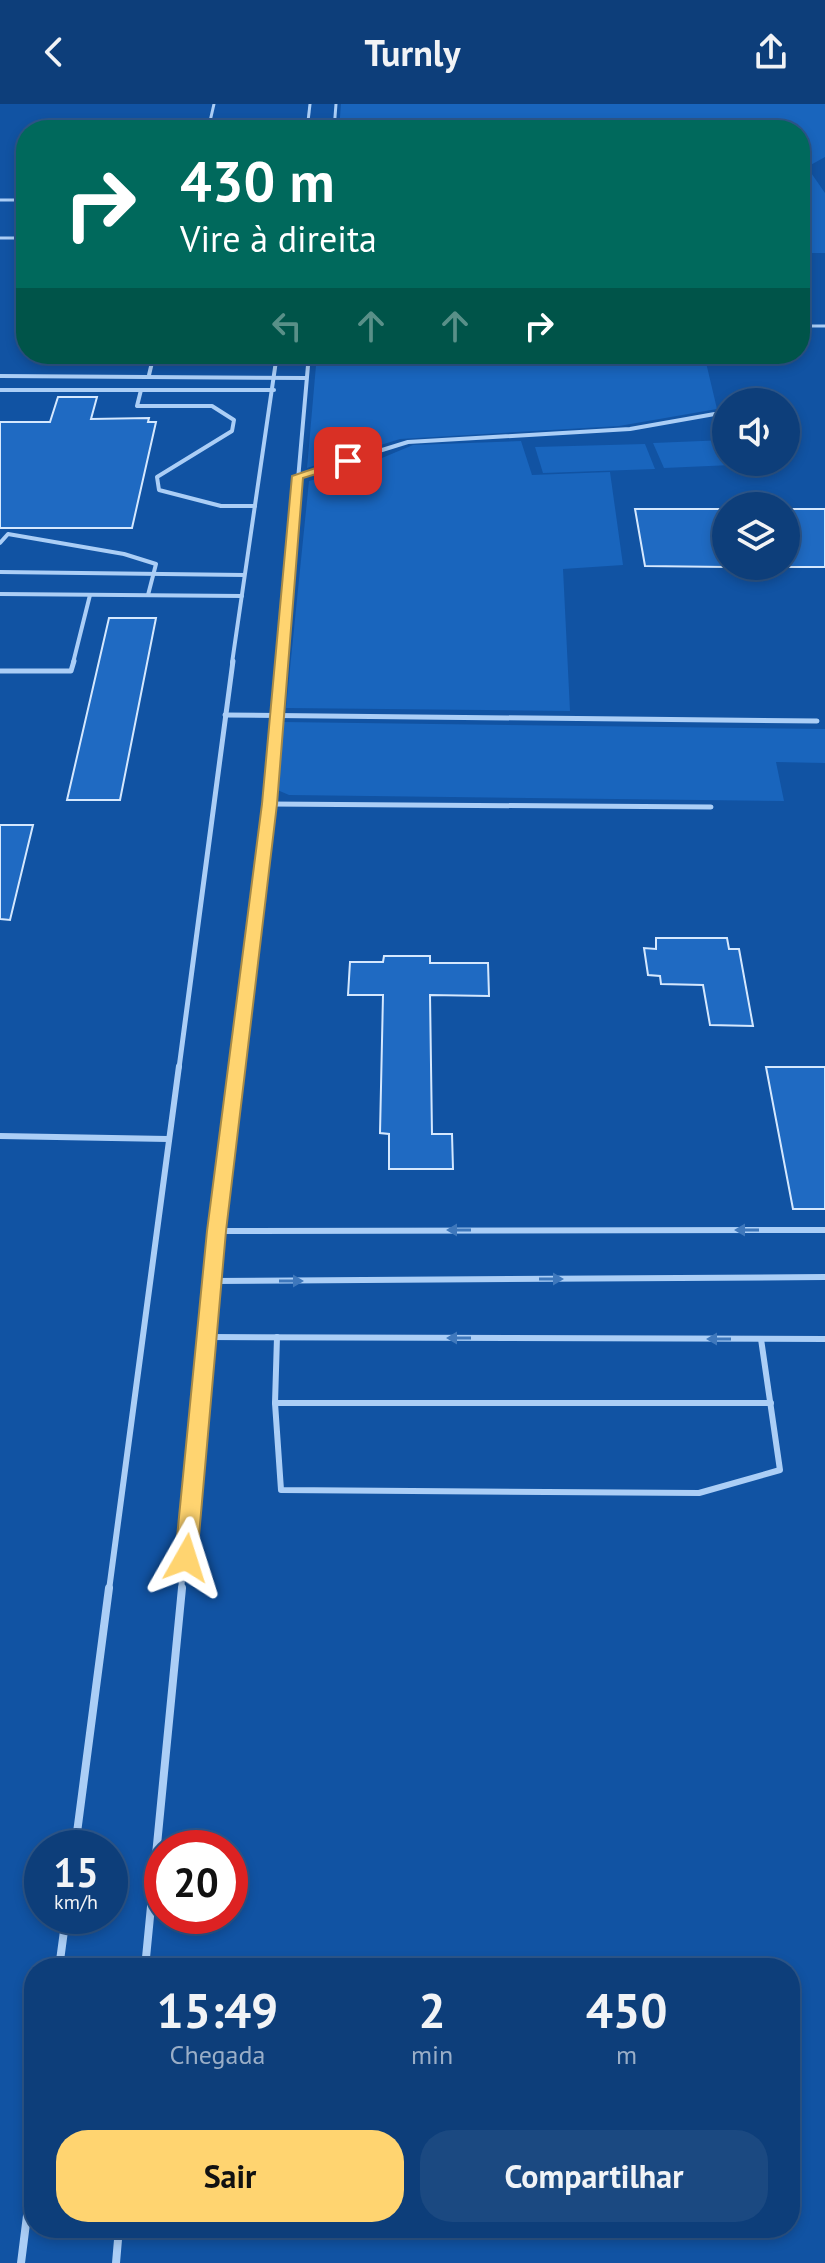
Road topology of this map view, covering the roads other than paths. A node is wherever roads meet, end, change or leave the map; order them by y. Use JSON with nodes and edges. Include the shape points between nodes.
{"nodes":[{"id":1,"x":152,"y":364,"type":"edge"},
{"id":2,"x":276,"y":364,"type":"edge"},
{"id":3,"x":308,"y":364,"type":"edge"},
{"id":4,"x":149,"y":375,"type":"junction"},
{"id":5,"x":0,"y":376,"type":"edge"},
{"id":6,"x":274,"y":377,"type":"junction"},
{"id":7,"x":306,"y":378,"type":"junction"},
{"id":8,"x":0,"y":390,"type":"edge"},
{"id":9,"x":141,"y":390,"type":"junction"},
{"id":10,"x":274,"y":390,"type":"junction"},
{"id":11,"x":712,"y":414,"type":"edge"},
{"id":12,"x":298,"y":476,"type":"junction"},
{"id":13,"x":255,"y":506,"type":"junction"},
{"id":14,"x":0,"y":543,"type":"edge"},
{"id":15,"x":0,"y":572,"type":"edge"},
{"id":16,"x":153,"y":574,"type":"junction"},
{"id":17,"x":244,"y":575,"type":"junction"},
{"id":18,"x":0,"y":594,"type":"edge"},
{"id":19,"x":90,"y":595,"type":"junction"},
{"id":20,"x":148,"y":595,"type":"junction"},
{"id":21,"x":242,"y":596,"type":"junction"},
{"id":22,"x":0,"y":671,"type":"edge"},
{"id":23,"x":225,"y":715,"type":"junction"},
{"id":24,"x":277,"y":716,"type":"junction"},
{"id":25,"x":817,"y":721,"type":"dead end"},
{"id":26,"x":270,"y":804,"type":"junction"},
{"id":27,"x":711,"y":807,"type":"dead end"},
{"id":28,"x":0,"y":1136,"type":"edge"},
{"id":29,"x":168,"y":1139,"type":"junction"},
{"id":30,"x":825,"y":1230,"type":"edge"},
{"id":31,"x":216,"y":1231,"type":"junction"},
{"id":32,"x":825,"y":1277,"type":"edge"},
{"id":33,"x":213,"y":1281,"type":"junction"},
{"id":34,"x":208,"y":1337,"type":"junction"},
{"id":35,"x":277,"y":1337,"type":"junction"},
{"id":36,"x":761,"y":1339,"type":"junction"},
{"id":37,"x":825,"y":1339,"type":"edge"},
{"id":38,"x":275,"y":1403,"type":"junction"},
{"id":39,"x":771,"y":1403,"type":"junction"},
{"id":40,"x":77,"y":1830,"type":"edge"},
{"id":41,"x":64,"y":1934,"type":"edge"},
{"id":42,"x":60,"y":1958,"type":"edge"},
{"id":43,"x":146,"y":1958,"type":"edge"},
{"id":44,"x":24,"y":2238,"type":"edge"},
{"id":45,"x":118,"y":2238,"type":"edge"},
{"id":46,"x":21,"y":2263,"type":"edge"},
{"id":47,"x":116,"y":2263,"type":"edge"}],
"edges":[{"from":1,"to":4,"type":"lane"},
{"from":2,"to":6,"type":"lane"},
{"from":3,"to":7,"type":"lane"},
{"from":4,"to":5,"type":"lane"},
{"from":4,"to":6,"type":"lane"},
{"from":6,"to":7,"type":"lane"},
{"from":6,"to":10,"type":"lane"},
{"from":7,"to":12,"type":"lane"},
{"from":8,"to":9,"type":"lane"},
{"from":9,"to":10,"type":"lane"},
{"from":9,"to":13,"type":"lane","via":[[137,406],[212,406],[234,420],[232,431],[157,477],[159,490],[221,506]]},
{"from":10,"to":13,"type":"lane"},
{"from":11,"to":12,"type":"lane","via":[[630,429],[408,442]]},
{"from":12,"to":24,"type":"lane"},
{"from":13,"to":17,"type":"lane"},
{"from":14,"to":16,"type":"lane","via":[[8,534],[124,554],[156,564]]},
{"from":15,"to":16,"type":"lane"},
{"from":16,"to":17,"type":"lane"},
{"from":16,"to":20,"type":"lane"},
{"from":17,"to":21,"type":"lane"},
{"from":18,"to":19,"type":"lane"},
{"from":19,"to":20,"type":"lane"},
{"from":19,"to":22,"type":"lane","via":[[71,671]]},
{"from":20,"to":21,"type":"lane"},
{"from":21,"to":23,"type":"lane"},
{"from":23,"to":24,"type":"lane"},
{"from":23,"to":29,"type":"lane"},
{"from":24,"to":25,"type":"lane"},
{"from":24,"to":26,"type":"lane"},
{"from":26,"to":27,"type":"lane"},
{"from":26,"to":31,"type":"lane"},
{"from":28,"to":29,"type":"lane"},
{"from":29,"to":40,"type":"lane"},
{"from":30,"to":31,"type":"lane","one_way":true},
{"from":31,"to":33,"type":"lane"},
{"from":33,"to":32,"type":"lane","one_way":true},
{"from":33,"to":34,"type":"lane"},
{"from":34,"to":35,"type":"lane"},
{"from":34,"to":43,"type":"lane"},
{"from":36,"to":35,"type":"lane","one_way":true},
{"from":35,"to":38,"type":"lane"},
{"from":36,"to":37,"type":"lane"},
{"from":36,"to":39,"type":"lane"},
{"from":38,"to":39,"type":"lane"},
{"from":38,"to":39,"type":"lane","via":[[281,1490],[699,1493],[780,1470]]},
{"from":41,"to":42,"type":"lane"},
{"from":44,"to":46,"type":"lane"},
{"from":45,"to":47,"type":"lane"}]}
